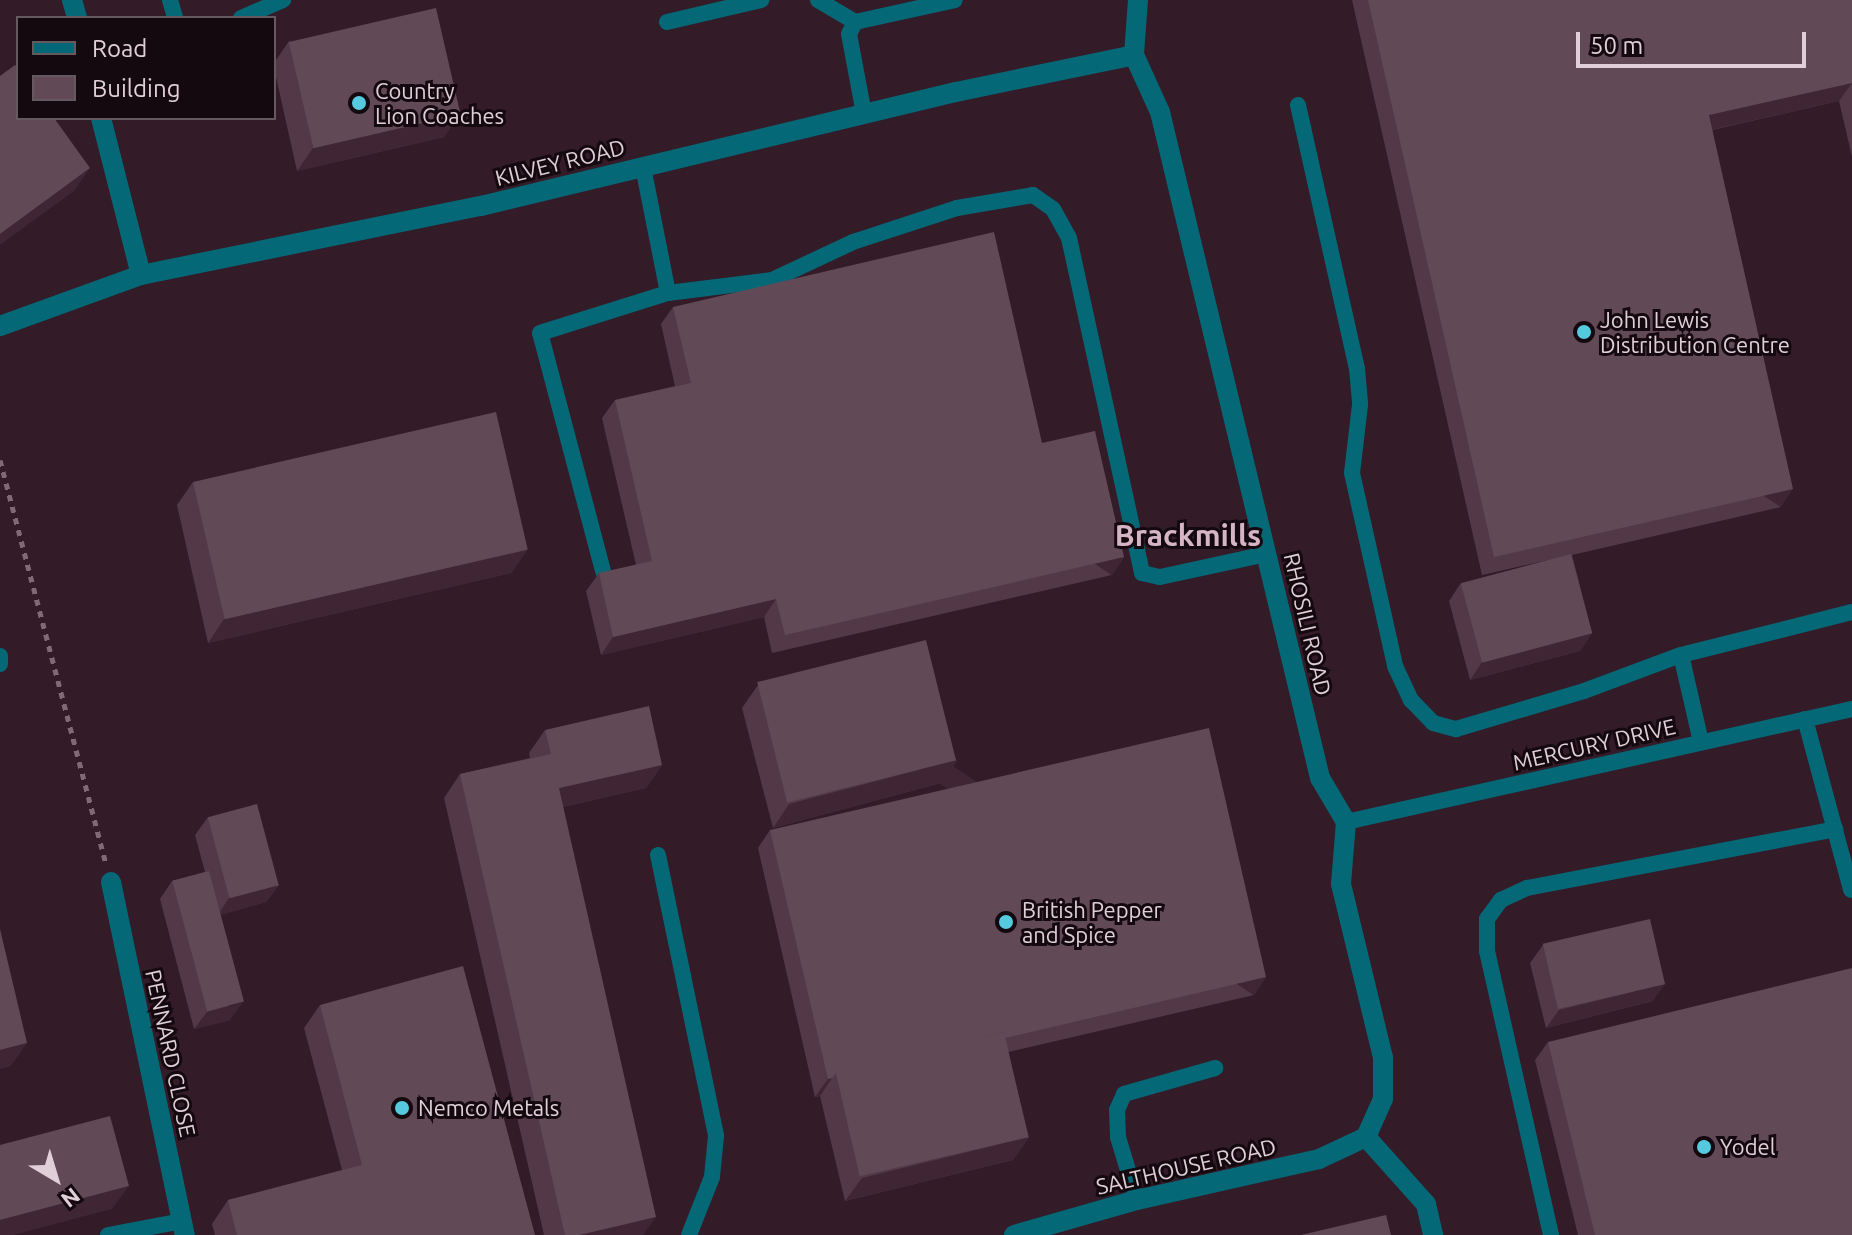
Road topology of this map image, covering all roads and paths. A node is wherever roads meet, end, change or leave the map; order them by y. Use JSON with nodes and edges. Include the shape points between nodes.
{"nodes":[{"id":1,"x":283,"y":0,"type":"edge"},
{"id":2,"x":761,"y":0,"type":"edge"},
{"id":3,"x":818,"y":0,"type":"edge"},
{"id":4,"x":955,"y":0,"type":"edge"},
{"id":5,"x":1138,"y":0,"type":"edge"},
{"id":6,"x":246,"y":16,"type":"edge"},
{"id":7,"x":667,"y":22,"type":"dead end"},
{"id":8,"x":855,"y":22,"type":"junction"},
{"id":9,"x":1134,"y":55,"type":"junction"},
{"id":10,"x":1298,"y":105,"type":"dead end"},
{"id":11,"x":864,"y":114,"type":"junction"},
{"id":12,"x":106,"y":120,"type":"edge"},
{"id":13,"x":643,"y":167,"type":"junction"},
{"id":14,"x":141,"y":275,"type":"junction"},
{"id":15,"x":668,"y":293,"type":"junction"},
{"id":16,"x":0,"y":326,"type":"edge"},
{"id":17,"x":0,"y":460,"type":"edge"},
{"id":18,"x":1266,"y":554,"type":"junction"},
{"id":19,"x":603,"y":571,"type":"edge"},
{"id":20,"x":1852,"y":612,"type":"edge"},
{"id":21,"x":1681,"y":655,"type":"junction"},
{"id":22,"x":0,"y":656,"type":"edge"},
{"id":23,"x":0,"y":664,"type":"edge"},
{"id":24,"x":1852,"y":709,"type":"edge"},
{"id":25,"x":1805,"y":719,"type":"junction"},
{"id":26,"x":1701,"y":742,"type":"junction"},
{"id":27,"x":1346,"y":822,"type":"junction"},
{"id":28,"x":1835,"y":829,"type":"junction"},
{"id":29,"x":658,"y":855,"type":"dead end"},
{"id":30,"x":1848,"y":860,"type":"edge"},
{"id":31,"x":111,"y":882,"type":"joint"},
{"id":32,"x":1851,"y":890,"type":"edge"},
{"id":33,"x":1215,"y":1068,"type":"dead end"},
{"id":34,"x":1366,"y":1137,"type":"junction"},
{"id":35,"x":1137,"y":1200,"type":"junction"},
{"id":36,"x":183,"y":1228,"type":"edge"},
{"id":37,"x":108,"y":1235,"type":"edge"},
{"id":38,"x":689,"y":1235,"type":"edge"},
{"id":39,"x":1014,"y":1235,"type":"edge"},
{"id":40,"x":1433,"y":1235,"type":"edge"},
{"id":41,"x":1551,"y":1235,"type":"edge"}],
"edges":[{"from":1,"to":6,"type":"lane"},
{"from":2,"to":7,"type":"lane"},
{"from":3,"to":8,"type":"lane"},
{"from":4,"to":8,"type":"lane"},
{"from":5,"to":9,"type":"street","name":"RHOSILI ROAD"},
{"from":8,"to":11,"type":"lane","via":[[849,34]]},
{"from":9,"to":11,"type":"street","name":"KILVEY ROAD"},
{"from":9,"to":18,"type":"street","name":"RHOSILI ROAD","via":[[1160,112]]},
{"from":10,"to":21,"type":"lane","via":[[1357,368],[1360,405],[1352,473],[1395,666],[1411,700],[1433,723],[1456,729]]},
{"from":11,"to":13,"type":"street","name":"KILVEY ROAD"},
{"from":12,"to":14,"type":"street"},
{"from":13,"to":14,"type":"street","name":"KILVEY ROAD"},
{"from":13,"to":15,"type":"lane"},
{"from":14,"to":16,"type":"street","name":"KILVEY ROAD"},
{"from":15,"to":18,"type":"lane","via":[[772,280],[853,242],[957,208],[1033,195],[1053,209],[1069,238],[1142,573],[1160,577]]},
{"from":15,"to":19,"type":"lane","via":[[540,333]]},
{"from":17,"to":31,"type":"path"},
{"from":18,"to":27,"type":"street","name":"RHOSILI ROAD","via":[[1320,778]]},
{"from":20,"to":21,"type":"lane"},
{"from":21,"to":26,"type":"lane"},
{"from":22,"to":23,"type":"lane"},
{"from":24,"to":25,"type":"lane","name":"MERCURY DRIVE"},
{"from":25,"to":26,"type":"lane","name":"MERCURY DRIVE"},
{"from":25,"to":28,"type":"lane"},
{"from":26,"to":27,"type":"lane","name":"MERCURY DRIVE"},
{"from":27,"to":34,"type":"street","via":[[1341,884],[1383,1057],[1383,1099]]},
{"from":28,"to":30,"type":"lane"},
{"from":28,"to":41,"type":"lane","via":[[1527,888],[1501,900],[1487,919],[1487,951]]},
{"from":29,"to":38,"type":"lane","via":[[716,1136],[712,1177]]},
{"from":30,"to":32,"type":"lane"},
{"from":31,"to":36,"type":"street","name":"PENNARD CLOSE"},
{"from":33,"to":35,"type":"lane","via":[[1124,1094],[1117,1110],[1118,1137]]},
{"from":34,"to":35,"type":"street","name":"SALTHOUSE ROAD","via":[[1319,1159]]},
{"from":34,"to":40,"type":"street","via":[[1426,1204]]},
{"from":35,"to":39,"type":"street","name":"SALTHOUSE ROAD"},
{"from":36,"to":37,"type":"lane"}]}
